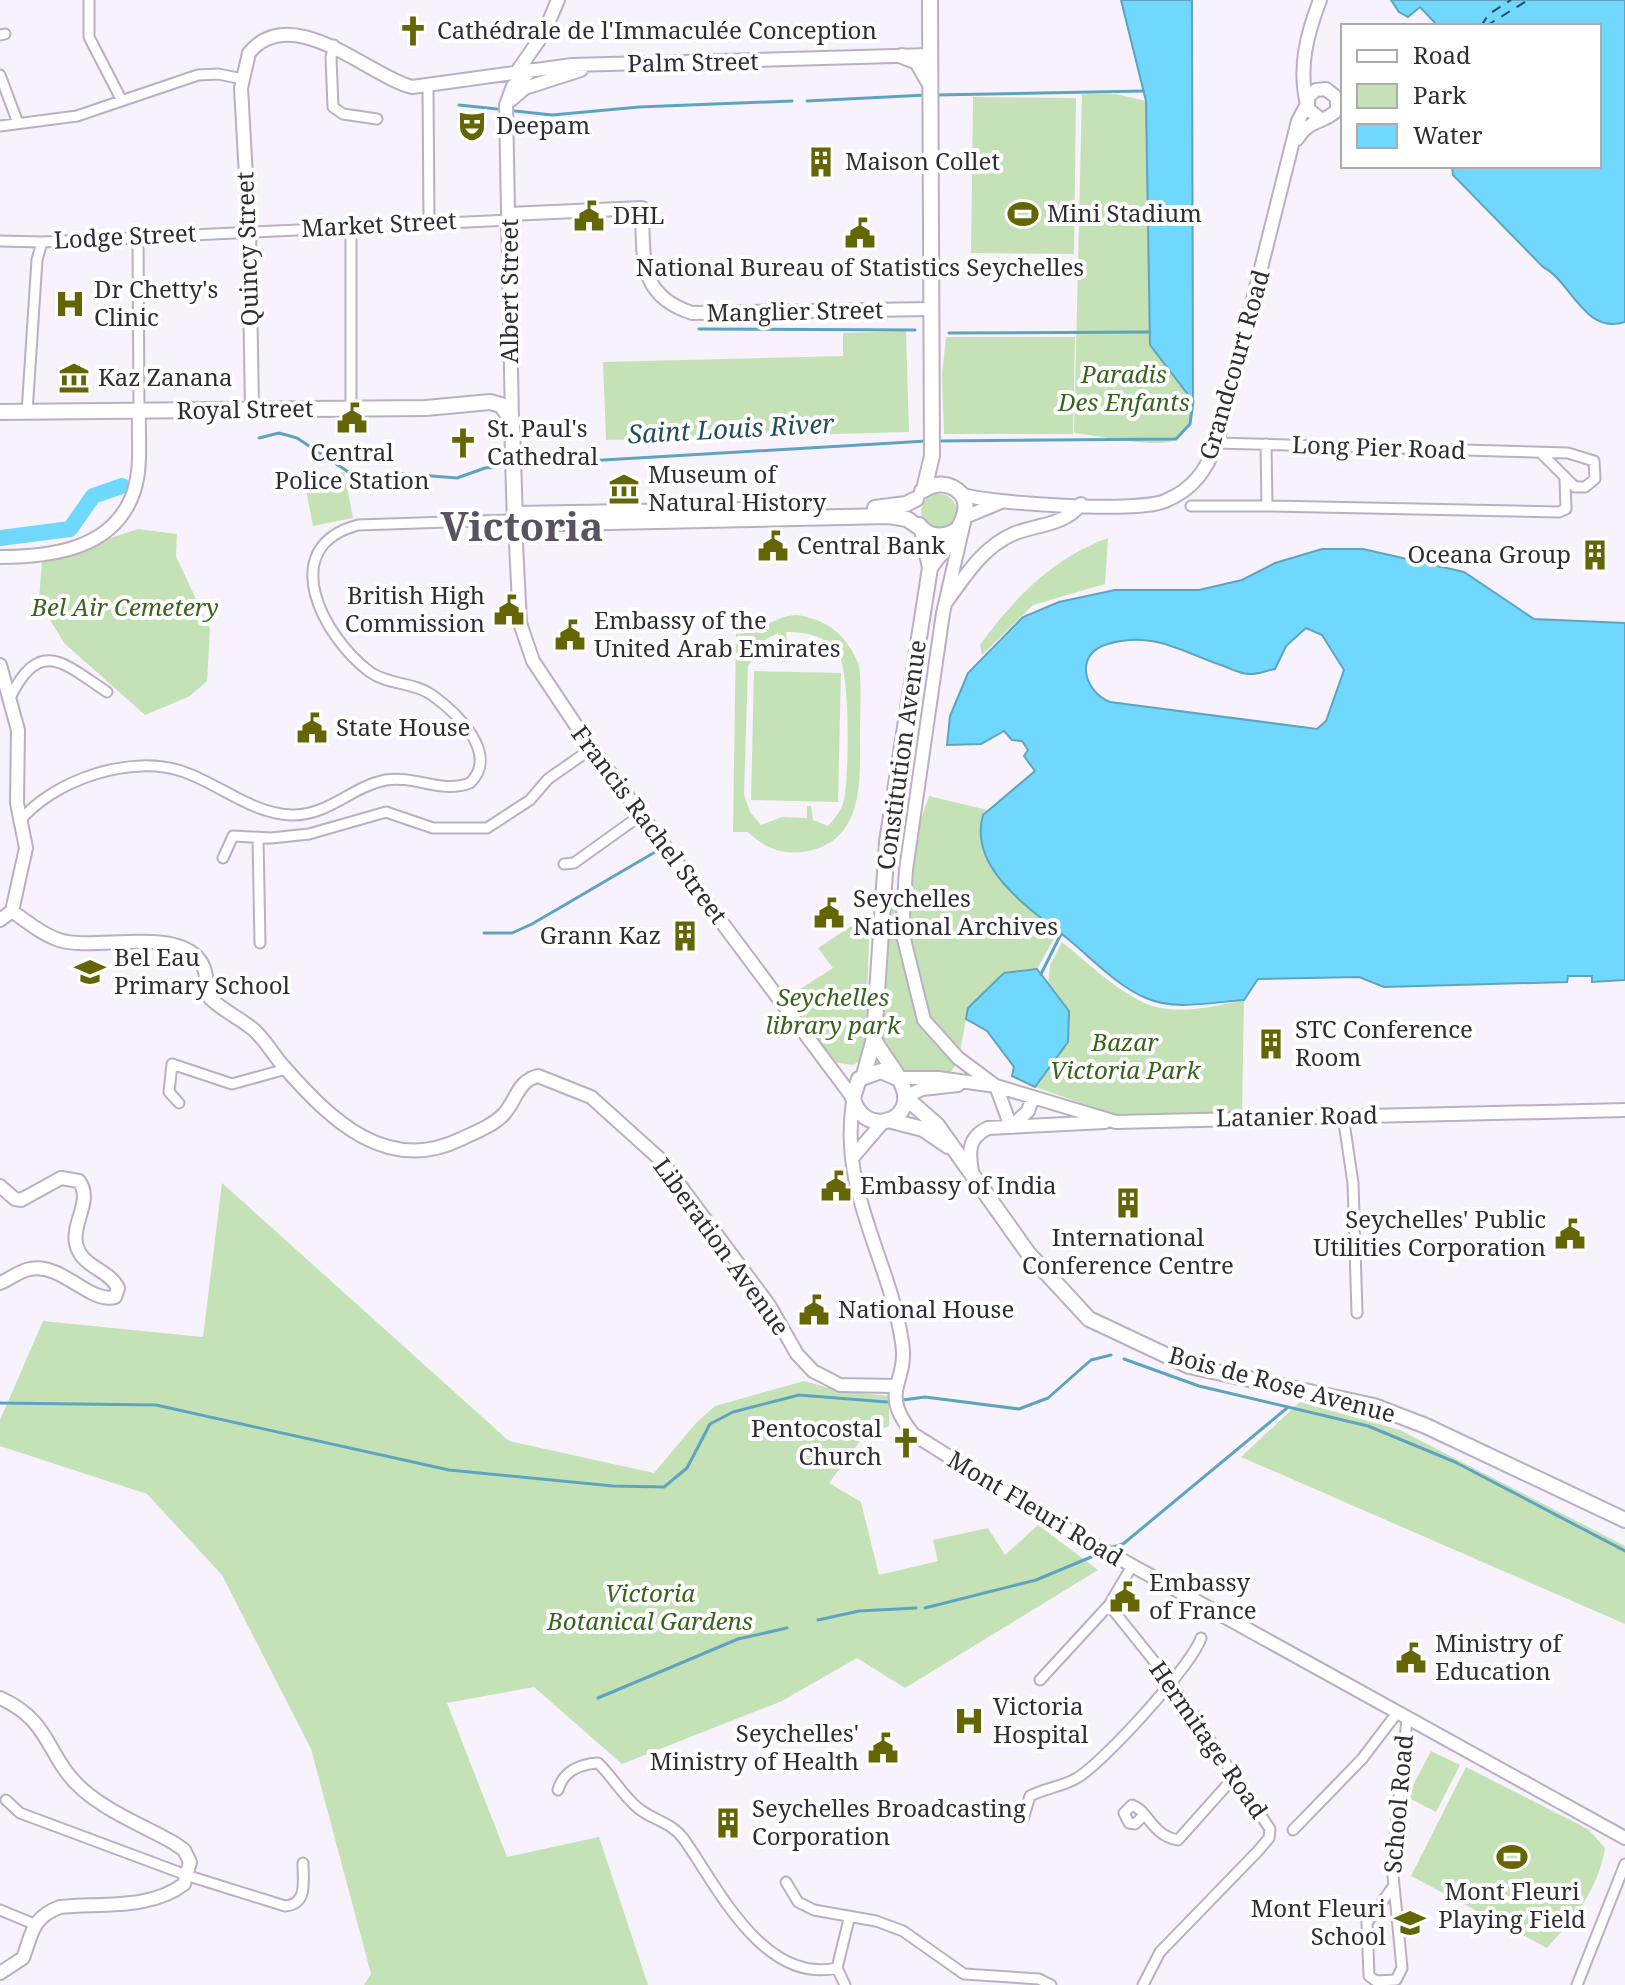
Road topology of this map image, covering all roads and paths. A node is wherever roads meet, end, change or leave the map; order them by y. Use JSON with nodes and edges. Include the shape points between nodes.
{"nodes":[{"id":1,"x":89,"y":0,"type":"edge"},
{"id":2,"x":558,"y":0,"type":"edge"},
{"id":3,"x":930,"y":0,"type":"edge"},
{"id":4,"x":1320,"y":0,"type":"edge"},
{"id":5,"x":929,"y":31,"type":"junction"},
{"id":6,"x":334,"y":45,"type":"junction"},
{"id":7,"x":1305,"y":51,"type":"junction"},
{"id":8,"x":930,"y":55,"type":"junction"},
{"id":9,"x":902,"y":56,"type":"junction"},
{"id":10,"x":599,"y":64,"type":"junction"},
{"id":11,"x":535,"y":68,"type":"junction"},
{"id":12,"x":518,"y":70,"type":"junction"},
{"id":13,"x":0,"y":75,"type":"edge"},
{"id":14,"x":481,"y":77,"type":"junction"},
{"id":15,"x":242,"y":84,"type":"junction"},
{"id":16,"x":930,"y":85,"type":"junction"},
{"id":17,"x":428,"y":87,"type":"junction"},
{"id":18,"x":1321,"y":89,"type":"junction"},
{"id":19,"x":121,"y":99,"type":"junction"},
{"id":20,"x":1307,"y":104,"type":"junction"},
{"id":21,"x":506,"y":105,"type":"junction"},
{"id":22,"x":1319,"y":118,"type":"junction"},
{"id":23,"x":377,"y":119,"type":"dead end"},
{"id":24,"x":18,"y":123,"type":"junction"},
{"id":25,"x":0,"y":126,"type":"edge"},
{"id":26,"x":1293,"y":145,"type":"junction"},
{"id":27,"x":510,"y":217,"type":"junction"},
{"id":28,"x":429,"y":222,"type":"junction"},
{"id":29,"x":351,"y":226,"type":"junction"},
{"id":30,"x":249,"y":230,"type":"junction"},
{"id":31,"x":138,"y":237,"type":"junction"},
{"id":32,"x":0,"y":241,"type":"edge"},
{"id":33,"x":42,"y":242,"type":"junction"},
{"id":34,"x":930,"y":309,"type":"junction"},
{"id":35,"x":510,"y":377,"type":"junction"},
{"id":36,"x":490,"y":402,"type":"junction"},
{"id":37,"x":252,"y":409,"type":"junction"},
{"id":38,"x":351,"y":409,"type":"junction"},
{"id":39,"x":139,"y":411,"type":"junction"},
{"id":40,"x":0,"y":412,"type":"edge"},
{"id":41,"x":27,"y":412,"type":"junction"},
{"id":42,"x":512,"y":421,"type":"junction"},
{"id":43,"x":1217,"y":443,"type":"junction"},
{"id":44,"x":1266,"y":444,"type":"junction"},
{"id":45,"x":932,"y":452,"type":"junction"},
{"id":46,"x":1542,"y":454,"type":"junction"},
{"id":47,"x":1565,"y":480,"type":"junction"},
{"id":48,"x":956,"y":490,"type":"junction"},
{"id":49,"x":920,"y":494,"type":"junction"},
{"id":50,"x":1004,"y":501,"type":"junction"},
{"id":51,"x":1081,"y":504,"type":"junction"},
{"id":52,"x":1191,"y":506,"type":"dead end"},
{"id":53,"x":1267,"y":506,"type":"junction"},
{"id":54,"x":513,"y":519,"type":"junction"},
{"id":55,"x":962,"y":522,"type":"junction"},
{"id":56,"x":921,"y":528,"type":"junction"},
{"id":57,"x":0,"y":557,"type":"edge"},
{"id":58,"x":930,"y":568,"type":"junction"},
{"id":59,"x":945,"y":604,"type":"junction"},
{"id":60,"x":0,"y":665,"type":"edge"},
{"id":61,"x":107,"y":692,"type":"dead end"},
{"id":62,"x":11,"y":696,"type":"junction"},
{"id":63,"x":591,"y":749,"type":"junction"},
{"id":64,"x":641,"y":815,"type":"junction"},
{"id":65,"x":19,"y":822,"type":"junction"},
{"id":66,"x":258,"y":838,"type":"junction"},
{"id":67,"x":223,"y":858,"type":"dead end"},
{"id":68,"x":564,"y":864,"type":"dead end"},
{"id":69,"x":12,"y":911,"type":"junction"},
{"id":70,"x":0,"y":920,"type":"edge"},
{"id":71,"x":260,"y":943,"type":"dead end"},
{"id":72,"x":874,"y":1038,"type":"junction"},
{"id":73,"x":286,"y":1069,"type":"junction"},
{"id":74,"x":864,"y":1075,"type":"junction"},
{"id":75,"x":897,"y":1078,"type":"junction"},
{"id":76,"x":973,"y":1084,"type":"junction"},
{"id":77,"x":996,"y":1086,"type":"junction"},
{"id":78,"x":905,"y":1097,"type":"junction"},
{"id":79,"x":1033,"y":1097,"type":"junction"},
{"id":80,"x":853,"y":1100,"type":"junction"},
{"id":81,"x":179,"y":1103,"type":"dead end"},
{"id":82,"x":1625,"y":1110,"type":"edge"},
{"id":83,"x":1343,"y":1116,"type":"junction"},
{"id":84,"x":886,"y":1121,"type":"junction"},
{"id":85,"x":1116,"y":1122,"type":"junction"},
{"id":86,"x":1011,"y":1127,"type":"junction"},
{"id":87,"x":958,"y":1153,"type":"junction"},
{"id":88,"x":853,"y":1157,"type":"junction"},
{"id":89,"x":973,"y":1173,"type":"junction"},
{"id":90,"x":0,"y":1186,"type":"edge"},
{"id":91,"x":0,"y":1283,"type":"edge"},
{"id":92,"x":1357,"y":1313,"type":"dead end"},
{"id":93,"x":895,"y":1386,"type":"junction"},
{"id":94,"x":1625,"y":1520,"type":"edge"},
{"id":95,"x":1132,"y":1566,"type":"junction"},
{"id":96,"x":1109,"y":1605,"type":"junction"},
{"id":97,"x":1201,"y":1638,"type":"dead end"},
{"id":98,"x":1040,"y":1680,"type":"dead end"},
{"id":99,"x":1170,"y":1681,"type":"junction"},
{"id":100,"x":0,"y":1698,"type":"edge"},
{"id":101,"x":1402,"y":1716,"type":"junction"},
{"id":102,"x":1236,"y":1775,"type":"junction"},
{"id":103,"x":558,"y":1790,"type":"dead end"},
{"id":104,"x":6,"y":1800,"type":"dead end"},
{"id":105,"x":1143,"y":1816,"type":"dead end"},
{"id":106,"x":1023,"y":1819,"type":"dead end"},
{"id":107,"x":1293,"y":1830,"type":"dead end"},
{"id":108,"x":1623,"y":1835,"type":"edge"},
{"id":109,"x":303,"y":1863,"type":"dead end"},
{"id":110,"x":1625,"y":1864,"type":"edge"},
{"id":111,"x":189,"y":1876,"type":"junction"},
{"id":112,"x":786,"y":1882,"type":"dead end"},
{"id":113,"x":1392,"y":1888,"type":"junction"},
{"id":114,"x":0,"y":1910,"type":"edge"},
{"id":115,"x":849,"y":1919,"type":"junction"},
{"id":116,"x":34,"y":1924,"type":"junction"},
{"id":117,"x":837,"y":1968,"type":"junction"},
{"id":118,"x":0,"y":1973,"type":"edge"},
{"id":119,"x":845,"y":1985,"type":"edge"},
{"id":120,"x":1051,"y":1985,"type":"edge"},
{"id":121,"x":1143,"y":1985,"type":"edge"},
{"id":122,"x":1577,"y":1985,"type":"edge"}],
"edges":[{"from":1,"to":19,"type":"street","via":[[89,37]]},
{"from":2,"to":12,"type":"main road","via":[[544,33]]},
{"from":3,"to":5,"type":"main road"},
{"from":4,"to":7,"type":"main road"},
{"from":5,"to":8,"type":"main road"},
{"from":5,"to":9,"type":"main road"},
{"from":6,"to":15,"type":"main road","via":[[312,38],[272,38],[249,53]]},
{"from":6,"to":17,"type":"main road","via":[[401,85]]},
{"from":6,"to":23,"type":"street","via":[[333,107],[343,114]]},
{"from":7,"to":18,"type":"main road","via":[[1310,76]]},
{"from":7,"to":20,"type":"main road","via":[[1302,86]]},
{"from":8,"to":9,"type":"main road","name":"Palm Street"},
{"from":8,"to":16,"type":"main road"},
{"from":9,"to":10,"type":"main road","name":"Palm Street"},
{"from":9,"to":16,"type":"main road","via":[[917,62]]},
{"from":10,"to":11,"type":"main road"},
{"from":10,"to":21,"type":"main road","via":[[525,88]]},
{"from":11,"to":12,"type":"main road"},
{"from":11,"to":21,"type":"main road","via":[[513,86]]},
{"from":12,"to":14,"type":"main road"},
{"from":13,"to":24,"type":"street"},
{"from":14,"to":17,"type":"main road"},
{"from":14,"to":21,"type":"main road","via":[[498,83]]},
{"from":15,"to":19,"type":"street","via":[[218,74],[198,75]]},
{"from":15,"to":30,"type":"main road","name":"Quincy Street"},
{"from":16,"to":34,"type":"main road"},
{"from":17,"to":28,"type":"street"},
{"from":18,"to":20,"type":"main road","via":[[1311,93]]},
{"from":18,"to":22,"type":"main road","via":[[1334,93],[1338,105],[1334,115]]},
{"from":19,"to":24,"type":"street","via":[[77,116]]},
{"from":20,"to":22,"type":"main road"},
{"from":20,"to":26,"type":"main road","name":"Grandcourt Road","via":[[1300,112]]},
{"from":21,"to":27,"type":"main road","name":"Albert Street"},
{"from":22,"to":26,"type":"main road"},
{"from":24,"to":25,"type":"street"},
{"from":26,"to":43,"type":"main road","name":"Grandcourt Road"},
{"from":27,"to":28,"type":"street","name":"Market Street"},
{"from":27,"to":34,"type":"main road","name":"Manglier Street","via":[[642,208],[648,279],[659,297],[678,309],[711,314]]},
{"from":27,"to":35,"type":"main road","name":"Albert Street"},
{"from":28,"to":29,"type":"street","name":"Market Street"},
{"from":29,"to":30,"type":"street","name":"Market Street"},
{"from":29,"to":38,"type":"street"},
{"from":30,"to":31,"type":"street","name":"Lodge Street"},
{"from":30,"to":37,"type":"main road","name":"Quincy Street"},
{"from":31,"to":33,"type":"street","name":"Lodge Street"},
{"from":31,"to":39,"type":"street"},
{"from":32,"to":33,"type":"street","name":"Lodge Street"},
{"from":33,"to":41,"type":"street"},
{"from":34,"to":45,"type":"main road"},
{"from":35,"to":36,"type":"main road","via":[[507,389]]},
{"from":35,"to":42,"type":"main road","name":"Albert Street"},
{"from":36,"to":38,"type":"main road","name":"Royal Street"},
{"from":36,"to":42,"type":"main road","via":[[501,405]]},
{"from":37,"to":38,"type":"main road","name":"Royal Street"},
{"from":37,"to":39,"type":"main road","name":"Royal Street"},
{"from":39,"to":41,"type":"main road","name":"Royal Street"},
{"from":39,"to":57,"type":"main road","via":[[134,490],[112,527],[53,555]]},
{"from":40,"to":41,"type":"main road","name":"Royal Street"},
{"from":42,"to":54,"type":"main road","name":"Albert Street"},
{"from":43,"to":44,"type":"street","name":"Long Pier Road"},
{"from":43,"to":51,"type":"main road","name":"Grandcourt Road","via":[[1196,482],[1166,501]]},
{"from":44,"to":46,"type":"street","name":"Long Pier Road"},
{"from":44,"to":53,"type":"street"},
{"from":45,"to":48,"type":"main road"},
{"from":45,"to":49,"type":"main road"},
{"from":46,"to":47,"type":"street"},
{"from":46,"to":47,"type":"street","name":"Long Pier Road","via":[[1577,454],[1594,461],[1597,471],[1591,485],[1580,488]]},
{"from":47,"to":53,"type":"street","via":[[1566,509],[1559,512]]},
{"from":48,"to":49,"type":"main road","via":[[932,485]]},
{"from":48,"to":50,"type":"main road","name":"Grandcourt Road"},
{"from":48,"to":55,"type":"main road"},
{"from":49,"to":54,"type":"main road","via":[[887,508]]},
{"from":49,"to":56,"type":"main road","via":[[913,509]]},
{"from":50,"to":51,"type":"main road","name":"Grandcourt Road"},
{"from":50,"to":55,"type":"main road"},
{"from":51,"to":59,"type":"main road","via":[[1068,517],[1014,534],[985,552]]},
{"from":52,"to":53,"type":"street"},
{"from":54,"to":56,"type":"main road","via":[[889,516]]},
{"from":54,"to":63,"type":"main road","name":"Francis Rachel Street","via":[[525,645]]},
{"from":54,"to":65,"type":"street","via":[[341,530],[327,541],[312,568],[315,596],[333,631],[369,671],[431,694],[475,740],[481,767],[470,783],[458,787],[383,780],[307,814],[267,812],[183,771],[143,767],[80,778],[53,790]]},
{"from":55,"to":56,"type":"main road","via":[[939,536]]},
{"from":55,"to":58,"type":"main road","name":"Constitution Avenue"},
{"from":55,"to":59,"type":"main road"},
{"from":56,"to":58,"type":"main road","name":"Constitution Avenue"},
{"from":58,"to":72,"type":"main road","name":"Constitution Avenue","via":[[887,842]]},
{"from":59,"to":77,"type":"main road","via":[[902,931],[924,1020],[958,1058]]},
{"from":60,"to":62,"type":"main road"},
{"from":61,"to":62,"type":"street","via":[[54,661],[24,670]]},
{"from":62,"to":65,"type":"main road","via":[[18,730]]},
{"from":63,"to":64,"type":"main road","name":"Francis Rachel Street"},
{"from":63,"to":66,"type":"street","via":[[487,828],[433,828],[386,812],[309,834]]},
{"from":64,"to":68,"type":"street","via":[[574,863]]},
{"from":64,"to":80,"type":"main road","name":"Francis Rachel Street"},
{"from":65,"to":69,"type":"main road","via":[[26,859]]},
{"from":66,"to":67,"type":"street","via":[[233,836]]},
{"from":66,"to":71,"type":"street"},
{"from":69,"to":70,"type":"main road"},
{"from":69,"to":73,"type":"main road","name":"Liberation Avenue","via":[[62,941],[124,940],[188,951],[205,970],[210,998],[255,1031]]},
{"from":72,"to":74,"type":"main road","name":"Constitution Avenue"},
{"from":72,"to":75,"type":"main road"},
{"from":73,"to":81,"type":"street","via":[[232,1084],[172,1064],[169,1092]]},
{"from":73,"to":93,"type":"main road","name":"Liberation Avenue","via":[[350,1132],[402,1149],[450,1145],[491,1124],[529,1078],[549,1078],[591,1097],[670,1171],[813,1371],[840,1385]]},
{"from":74,"to":75,"type":"main road","via":[[881,1071]]},
{"from":74,"to":80,"type":"main road","via":[[855,1085]]},
{"from":75,"to":76,"type":"main road","name":"Latanier Road"},
{"from":75,"to":78,"type":"main road"},
{"from":76,"to":77,"type":"main road","name":"Latanier Road"},
{"from":76,"to":78,"type":"main road","name":"Latanier Road","via":[[922,1089]]},
{"from":77,"to":79,"type":"main road","name":"Latanier Road"},
{"from":77,"to":86,"type":"main road"},
{"from":78,"to":84,"type":"main road","via":[[900,1111]]},
{"from":78,"to":87,"type":"main road","name":"Bois de Rose Avenue","via":[[924,1110]]},
{"from":79,"to":85,"type":"main road","name":"Latanier Road"},
{"from":79,"to":86,"type":"main road","via":[[1028,1111]]},
{"from":80,"to":84,"type":"main road","via":[[868,1120]]},
{"from":80,"to":88,"type":"main road","name":"Mont Fleuri Road"},
{"from":82,"to":83,"type":"main road","name":"Latanier Road"},
{"from":83,"to":85,"type":"main road","name":"Latanier Road"},
{"from":83,"to":92,"type":"street","via":[[1353,1183]]},
{"from":84,"to":87,"type":"main road","name":"Bois de Rose Avenue","via":[[923,1129]]},
{"from":84,"to":88,"type":"main road"},
{"from":85,"to":86,"type":"main road"},
{"from":86,"to":89,"type":"main road","via":[[988,1128],[976,1135],[969,1152]]},
{"from":87,"to":89,"type":"main road","name":"Bois de Rose Avenue"},
{"from":88,"to":93,"type":"main road","name":"Mont Fleuri Road","via":[[858,1201],[898,1315],[903,1362]]},
{"from":89,"to":94,"type":"main road","name":"Bois de Rose Avenue","via":[[1058,1289],[1109,1330],[1189,1366],[1374,1406]]},
{"from":90,"to":91,"type":"main road","via":[[21,1200],[61,1178],[79,1181],[84,1199],[75,1233],[77,1248],[118,1288],[115,1297],[105,1299],[40,1268]]},
{"from":93,"to":95,"type":"main road","name":"Mont Fleuri Road","via":[[900,1418],[913,1434]]},
{"from":95,"to":96,"type":"street"},
{"from":95,"to":101,"type":"main road","name":"Mont Fleuri Road"},
{"from":96,"to":98,"type":"street"},
{"from":96,"to":99,"type":"street","name":"Hermitage Road"},
{"from":97,"to":99,"type":"street","via":[[1192,1658]]},
{"from":99,"to":102,"type":"street","name":"Hermitage Road"},
{"from":99,"to":106,"type":"street","via":[[1095,1764],[1077,1778],[1030,1796]]},
{"from":100,"to":111,"type":"main road","via":[[37,1722],[81,1788],[184,1850]]},
{"from":101,"to":107,"type":"street"},
{"from":101,"to":108,"type":"main road","name":"Mont Fleuri Road"},
{"from":101,"to":113,"type":"street","name":"School Road"},
{"from":102,"to":105,"type":"street","via":[[1178,1840],[1159,1832]]},
{"from":102,"to":121,"type":"street","name":"Hermitage Road","via":[[1270,1829],[1269,1838],[1160,1952]]},
{"from":103,"to":117,"type":"street","via":[[572,1770],[598,1763],[642,1812],[681,1836],[729,1916],[759,1952],[797,1972]]},
{"from":104,"to":111,"type":"street","via":[[20,1813]]},
{"from":109,"to":111,"type":"street","via":[[303,1896],[291,1906]]},
{"from":110,"to":122,"type":"street"},
{"from":111,"to":116,"type":"main road","via":[[178,1889],[157,1897],[60,1907]]},
{"from":112,"to":115,"type":"street","via":[[798,1902]]},
{"from":113,"to":113,"type":"street","name":"School Road","via":[[1401,1974],[1389,1982],[1376,1981],[1369,1976],[1367,1923]]},
{"from":114,"to":116,"type":"street"},
{"from":115,"to":117,"type":"street"},
{"from":115,"to":120,"type":"street","via":[[903,1931],[964,1974],[1039,1979]]},
{"from":116,"to":118,"type":"main road","via":[[23,1958]]},
{"from":117,"to":119,"type":"street"}]}
